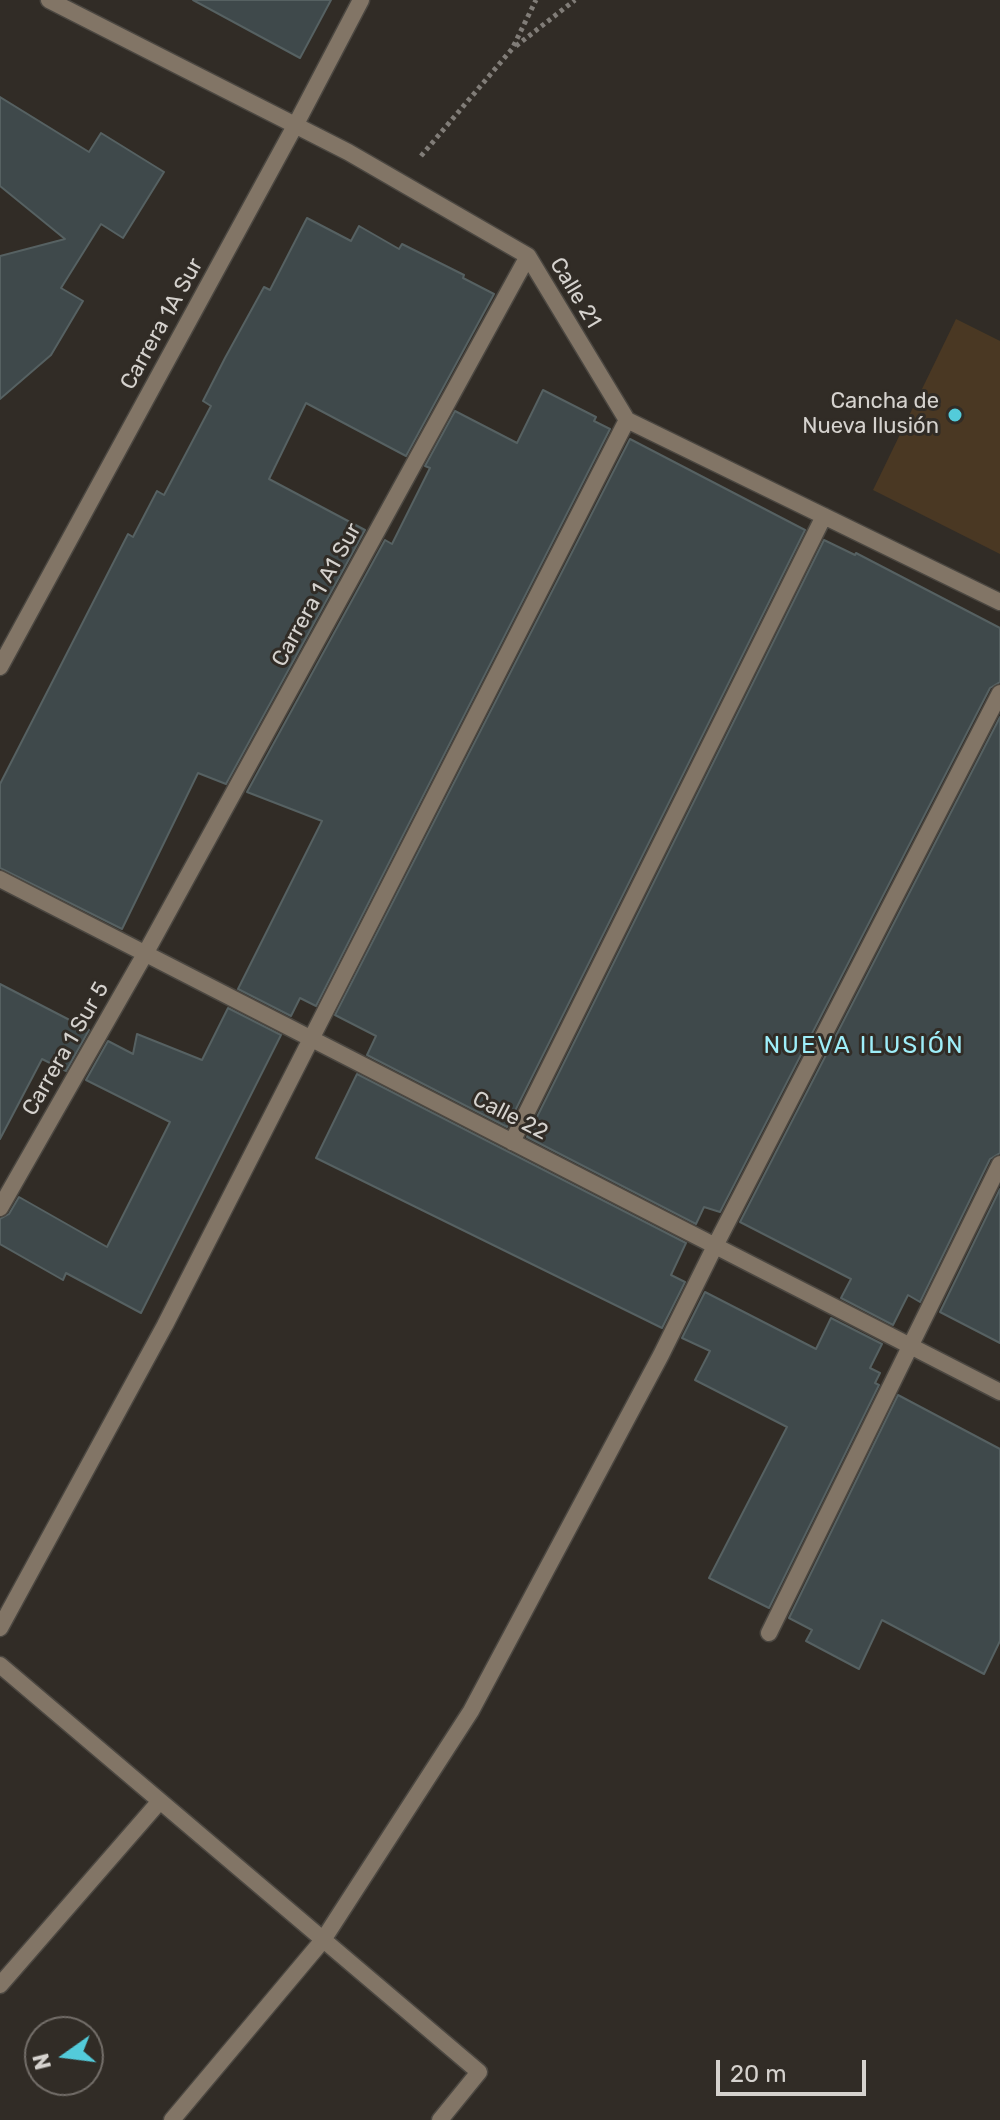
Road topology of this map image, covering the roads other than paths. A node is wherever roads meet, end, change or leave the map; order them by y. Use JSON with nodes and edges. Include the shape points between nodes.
{"nodes":[{"id":1,"x":49,"y":0,"type":"edge"},
{"id":2,"x":361,"y":0,"type":"edge"},
{"id":3,"x":296,"y":124,"type":"junction"},
{"id":4,"x":528,"y":256,"type":"junction"},
{"id":5,"x":627,"y":420,"type":"junction"},
{"id":6,"x":824,"y":516,"type":"junction"},
{"id":7,"x":1000,"y":602,"type":"edge"},
{"id":8,"x":0,"y":667,"type":"edge"},
{"id":9,"x":1000,"y":693,"type":"edge"},
{"id":10,"x":0,"y":879,"type":"edge"},
{"id":11,"x":145,"y":954,"type":"junction"},
{"id":12,"x":311,"y":1038,"type":"junction"},
{"id":13,"x":512,"y":1142,"type":"junction"},
{"id":14,"x":1000,"y":1164,"type":"edge"},
{"id":15,"x":0,"y":1208,"type":"edge"},
{"id":16,"x":715,"y":1246,"type":"junction"},
{"id":17,"x":911,"y":1347,"type":"junction"},
{"id":18,"x":1000,"y":1392,"type":"edge"},
{"id":19,"x":0,"y":1628,"type":"edge"},
{"id":20,"x":769,"y":1633,"type":"dead end"},
{"id":21,"x":0,"y":1665,"type":"edge"},
{"id":22,"x":160,"y":1801,"type":"junction"},
{"id":23,"x":323,"y":1940,"type":"junction"},
{"id":24,"x":0,"y":1985,"type":"edge"},
{"id":25,"x":172,"y":2120,"type":"edge"},
{"id":26,"x":440,"y":2120,"type":"edge"}],
"edges":[{"from":1,"to":3,"type":"street","name":"Calle 21"},
{"from":2,"to":3,"type":"street","name":"Carrera 1A Sur"},
{"from":3,"to":4,"type":"street","name":"Calle 21"},
{"from":3,"to":8,"type":"street","name":"Carrera 1A Sur"},
{"from":4,"to":5,"type":"street","name":"Calle 21"},
{"from":4,"to":11,"type":"street","name":"Carrera 1 A1 Sur"},
{"from":5,"to":6,"type":"street"},
{"from":5,"to":12,"type":"street"},
{"from":6,"to":7,"type":"street"},
{"from":6,"to":13,"type":"street"},
{"from":9,"to":16,"type":"street"},
{"from":10,"to":11,"type":"street","name":"Calle 22"},
{"from":11,"to":12,"type":"street","name":"Calle 22"},
{"from":11,"to":15,"type":"street","name":"Carrera 1 Sur 5"},
{"from":12,"to":13,"type":"street","name":"Calle 22"},
{"from":12,"to":19,"type":"street","via":[[165,1325]]},
{"from":13,"to":16,"type":"street","name":"Calle 22"},
{"from":14,"to":17,"type":"street"},
{"from":16,"to":17,"type":"street","name":"Calle 22"},
{"from":16,"to":23,"type":"street","via":[[471,1711]]},
{"from":17,"to":18,"type":"street","name":"Calle 22"},
{"from":17,"to":20,"type":"street"},
{"from":21,"to":22,"type":"street"},
{"from":22,"to":23,"type":"street"},
{"from":22,"to":24,"type":"street"},
{"from":23,"to":25,"type":"street"},
{"from":23,"to":26,"type":"street","via":[[479,2072]]}]}
